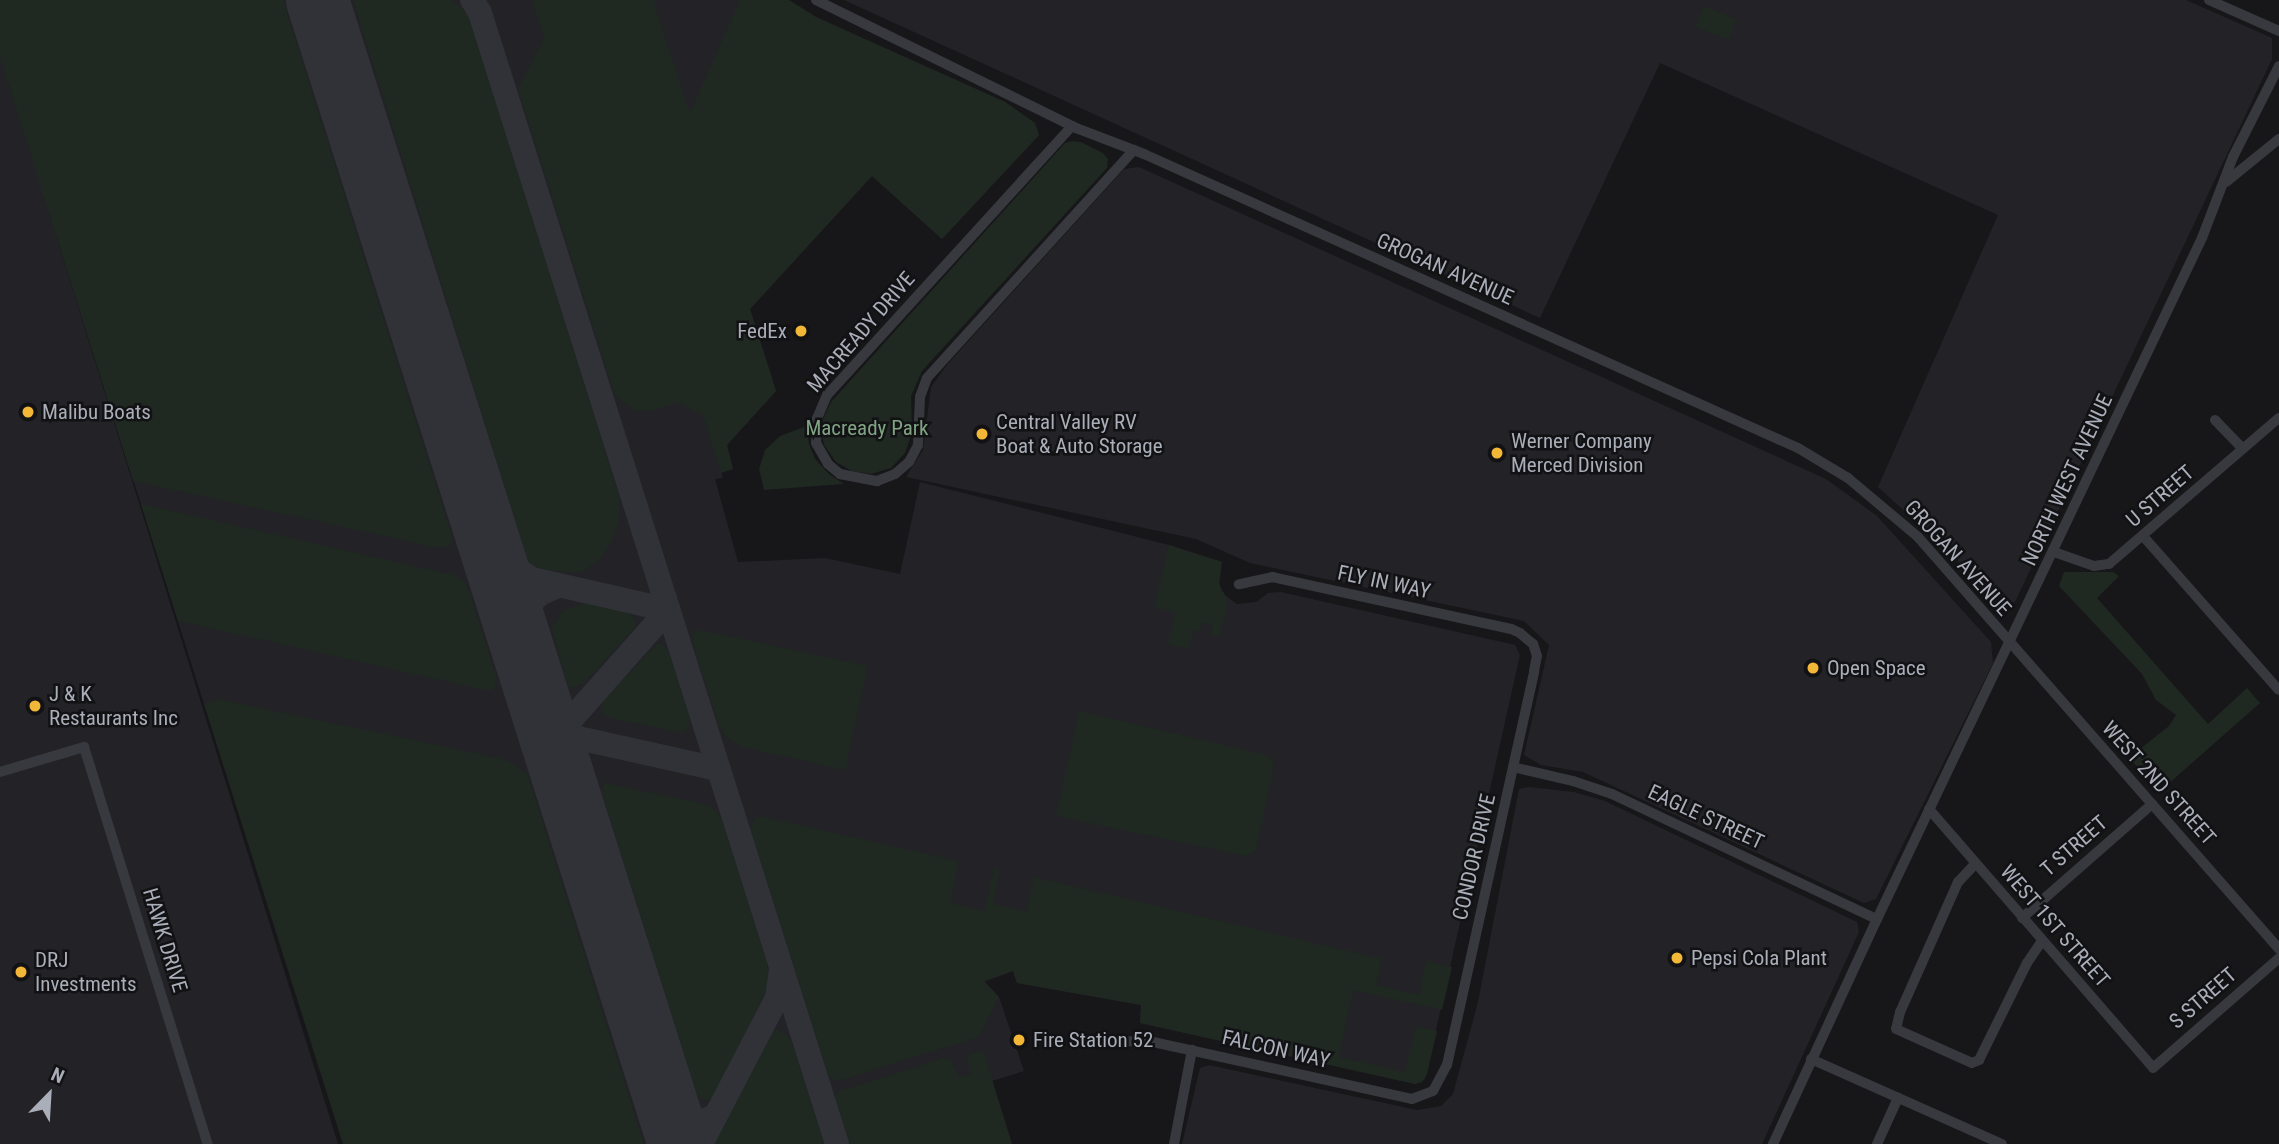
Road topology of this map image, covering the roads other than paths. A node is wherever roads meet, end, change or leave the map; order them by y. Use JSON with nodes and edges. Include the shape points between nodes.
{"nodes":[{"id":1,"x":816,"y":0,"type":"edge"},
{"id":2,"x":2209,"y":0,"type":"edge"},
{"id":3,"x":2279,"y":31,"type":"edge"},
{"id":4,"x":2279,"y":66,"type":"edge"},
{"id":5,"x":1072,"y":126,"type":"junction"},
{"id":6,"x":2279,"y":139,"type":"edge"},
{"id":7,"x":1133,"y":150,"type":"junction"},
{"id":8,"x":2226,"y":182,"type":"junction"},
{"id":9,"x":2215,"y":420,"type":"dead end"},
{"id":10,"x":2277,"y":424,"type":"edge"},
{"id":11,"x":2243,"y":449,"type":"junction"},
{"id":12,"x":2143,"y":536,"type":"junction"},
{"id":13,"x":2054,"y":552,"type":"junction"},
{"id":14,"x":1239,"y":584,"type":"dead end"},
{"id":15,"x":1520,"y":633,"type":"joint"},
{"id":16,"x":2009,"y":643,"type":"junction"},
{"id":17,"x":2279,"y":690,"type":"edge"},
{"id":18,"x":1513,"y":767,"type":"junction"},
{"id":19,"x":0,"y":772,"type":"edge"},
{"id":20,"x":2152,"y":804,"type":"junction"},
{"id":21,"x":1929,"y":808,"type":"junction"},
{"id":22,"x":1975,"y":864,"type":"junction"},
{"id":23,"x":2022,"y":918,"type":"junction"},
{"id":24,"x":1877,"y":919,"type":"junction"},
{"id":25,"x":2042,"y":941,"type":"junction"},
{"id":26,"x":2279,"y":949,"type":"edge"},
{"id":27,"x":2279,"y":958,"type":"edge"},
{"id":28,"x":1111,"y":1044,"type":"dead end"},
{"id":29,"x":1192,"y":1050,"type":"junction"},
{"id":30,"x":1811,"y":1059,"type":"junction"},
{"id":31,"x":2152,"y":1068,"type":"joint"},
{"id":32,"x":1433,"y":1091,"type":"joint"},
{"id":33,"x":1898,"y":1098,"type":"junction"},
{"id":34,"x":208,"y":1144,"type":"edge"},
{"id":35,"x":1174,"y":1144,"type":"edge"},
{"id":36,"x":1773,"y":1144,"type":"edge"},
{"id":37,"x":1877,"y":1144,"type":"edge"},
{"id":38,"x":2002,"y":1144,"type":"edge"}],
"edges":[{"from":1,"to":5,"type":"street","name":"GROGAN AVENUE"},
{"from":2,"to":3,"type":"street"},
{"from":4,"to":8,"type":"street","name":"NORTH WEST AVENUE"},
{"from":5,"to":7,"type":"street","name":"GROGAN AVENUE"},
{"from":5,"to":7,"type":"street","name":"MACREADY DRIVE","via":[[827,395],[817,418],[816,443],[840,474],[877,481],[895,474],[909,461],[918,444],[920,397],[927,378]]},
{"from":6,"to":8,"type":"street"},
{"from":7,"to":16,"type":"street","name":"GROGAN AVENUE","via":[[1829,466],[1877,500],[1917,537]]},
{"from":8,"to":13,"type":"street","name":"NORTH WEST AVENUE"},
{"from":9,"to":11,"type":"street"},
{"from":10,"to":11,"type":"street","name":"U STREET"},
{"from":11,"to":12,"type":"street","name":"U STREET"},
{"from":12,"to":13,"type":"street","name":"U STREET","via":[[2109,564],[2094,566]]},
{"from":12,"to":17,"type":"street"},
{"from":13,"to":16,"type":"street","name":"NORTH WEST AVENUE"},
{"from":14,"to":15,"type":"street","name":"FLY IN WAY","via":[[1273,577]]},
{"from":15,"to":18,"type":"street","name":"CONDOR DRIVE","via":[[1533,644],[1537,656]]},
{"from":16,"to":20,"type":"street","name":"WEST 2ND STREET"},
{"from":16,"to":21,"type":"street","name":"NORTH WEST AVENUE"},
{"from":18,"to":24,"type":"street","name":"EAGLE STREET","via":[[1612,794]]},
{"from":18,"to":32,"type":"street","name":"CONDOR DRIVE","via":[[1447,1065]]},
{"from":19,"to":34,"type":"street","name":"HAWK DRIVE","via":[[84,747]]},
{"from":20,"to":23,"type":"street","name":"T STREET"},
{"from":20,"to":26,"type":"street","name":"WEST 2ND STREET"},
{"from":21,"to":22,"type":"street","name":"WEST 1ST STREET"},
{"from":21,"to":24,"type":"street","name":"NORTH WEST AVENUE"},
{"from":22,"to":23,"type":"street","name":"WEST 1ST STREET"},
{"from":22,"to":25,"type":"street","via":[[1958,882],[1896,1028],[1972,1063],[1979,1060]]},
{"from":23,"to":25,"type":"street","name":"WEST 1ST STREET"},
{"from":24,"to":30,"type":"street","name":"NORTH WEST AVENUE"},
{"from":25,"to":31,"type":"street","name":"WEST 1ST STREET"},
{"from":27,"to":31,"type":"street","name":"S STREET"},
{"from":28,"to":29,"type":"street","name":"FALCON WAY","via":[[1144,1040]]},
{"from":29,"to":32,"type":"street","name":"FALCON WAY","via":[[1412,1099]]},
{"from":29,"to":35,"type":"street"},
{"from":30,"to":33,"type":"street"},
{"from":30,"to":36,"type":"street","name":"NORTH WEST AVENUE"},
{"from":33,"to":37,"type":"street"},
{"from":33,"to":38,"type":"street"}]}
